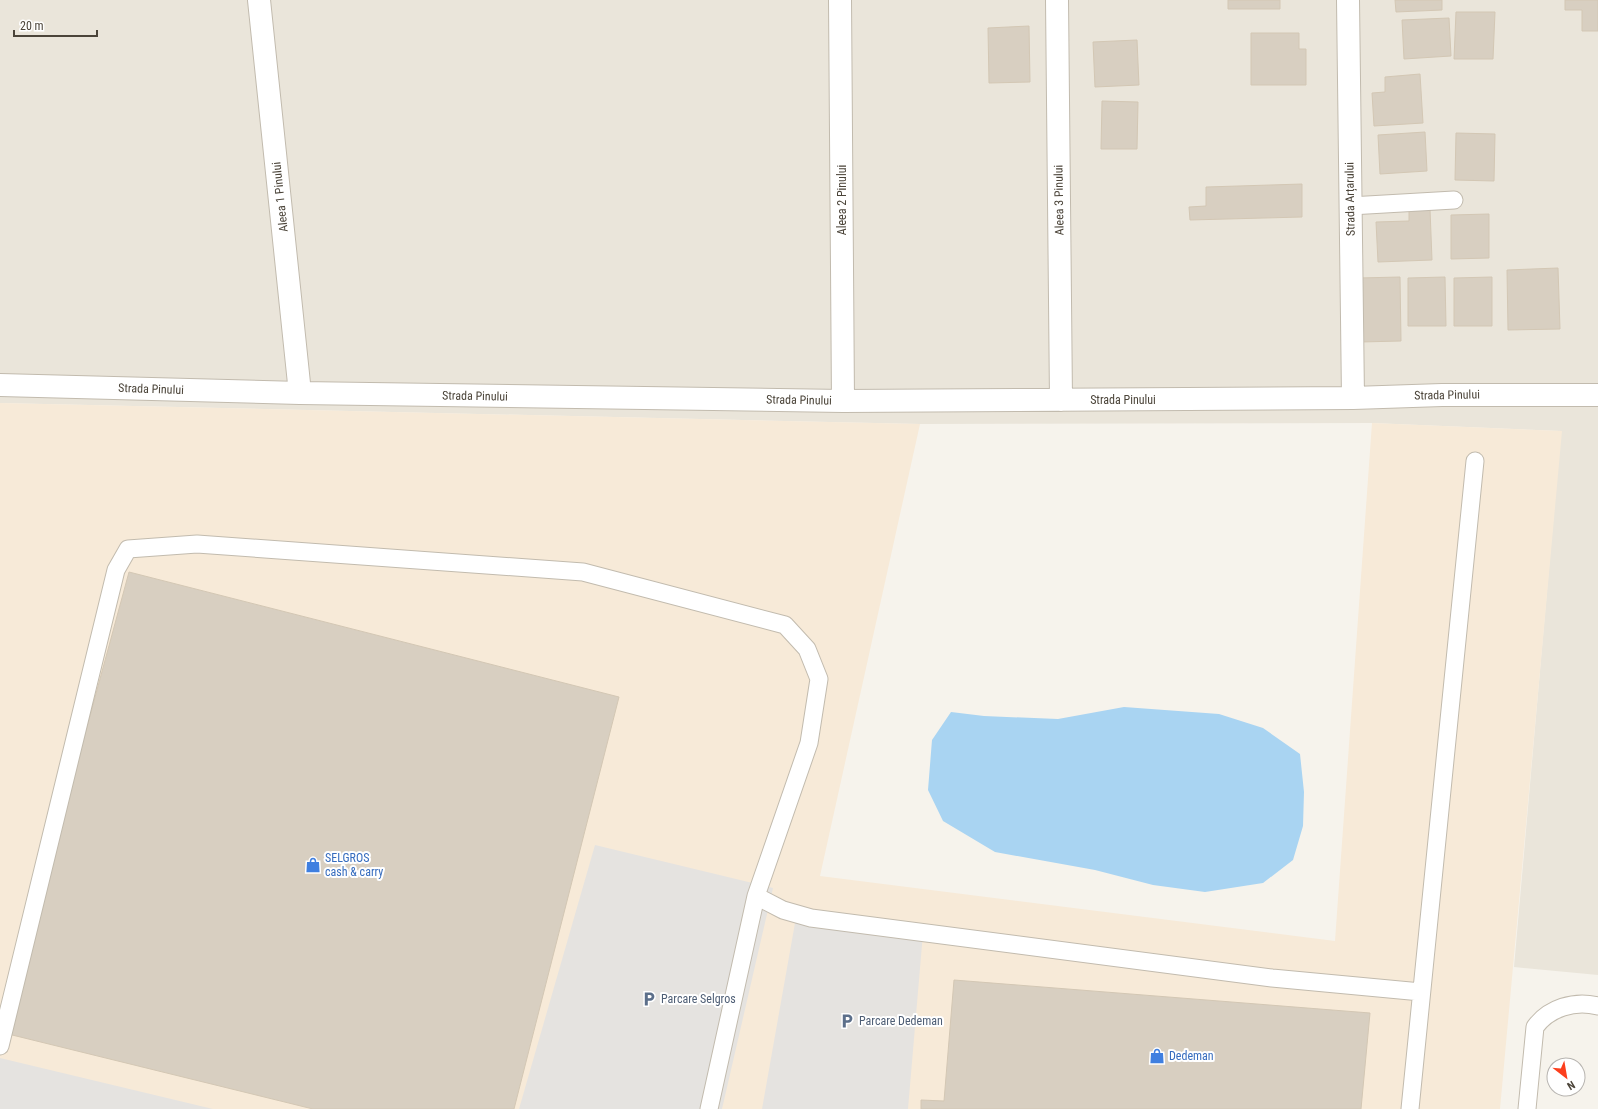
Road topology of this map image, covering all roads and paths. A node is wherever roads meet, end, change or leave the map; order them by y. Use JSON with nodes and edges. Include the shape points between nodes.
{"nodes":[{"id":1,"x":259,"y":0,"type":"edge"},
{"id":2,"x":840,"y":0,"type":"edge"},
{"id":3,"x":1057,"y":0,"type":"edge"},
{"id":4,"x":1348,"y":0,"type":"edge"},
{"id":5,"x":1454,"y":200,"type":"dead end"},
{"id":6,"x":1350,"y":206,"type":"junction"},
{"id":7,"x":0,"y":385,"type":"edge"},
{"id":8,"x":300,"y":393,"type":"junction"},
{"id":9,"x":1598,"y":395,"type":"edge"},
{"id":10,"x":1353,"y":398,"type":"junction"},
{"id":11,"x":1061,"y":400,"type":"junction"},
{"id":12,"x":843,"y":401,"type":"junction"},
{"id":13,"x":1475,"y":461,"type":"dead end"},
{"id":14,"x":756,"y":896,"type":"junction"},
{"id":15,"x":1421,"y":992,"type":"junction"},
{"id":16,"x":1598,"y":1006,"type":"edge"},
{"id":17,"x":0,"y":1046,"type":"edge"},
{"id":18,"x":709,"y":1109,"type":"edge"},
{"id":19,"x":1410,"y":1109,"type":"edge"},
{"id":20,"x":1527,"y":1109,"type":"edge"}],
"edges":[{"from":1,"to":8,"type":"street","name":"Aleea 1 Pinului"},
{"from":2,"to":12,"type":"street","name":"Aleea 2 Pinului"},
{"from":3,"to":11,"type":"street","name":"Aleea 3 Pinului"},
{"from":4,"to":6,"type":"street","name":"Strada Arțarului"},
{"from":5,"to":6,"type":"lane"},
{"from":6,"to":10,"type":"street","name":"Strada Arțarului"},
{"from":7,"to":8,"type":"street","name":"Strada Pinului"},
{"from":8,"to":12,"type":"street","name":"Strada Pinului"},
{"from":9,"to":10,"type":"street","name":"Strada Pinului"},
{"from":10,"to":11,"type":"street","name":"Strada Pinului"},
{"from":11,"to":12,"type":"street","name":"Strada Pinului"},
{"from":13,"to":15,"type":"lane"},
{"from":14,"to":15,"type":"lane","via":[[783,910],[811,918],[1272,978]]},
{"from":14,"to":17,"type":"lane","via":[[809,743],[819,679],[807,649],[785,625],[583,572],[197,544],[128,549],[116,570]]},
{"from":14,"to":18,"type":"lane"},
{"from":15,"to":19,"type":"lane"},
{"from":16,"to":20,"type":"lane","via":[[1573,1005],[1555,1009],[1542,1018],[1535,1027]]}]}
